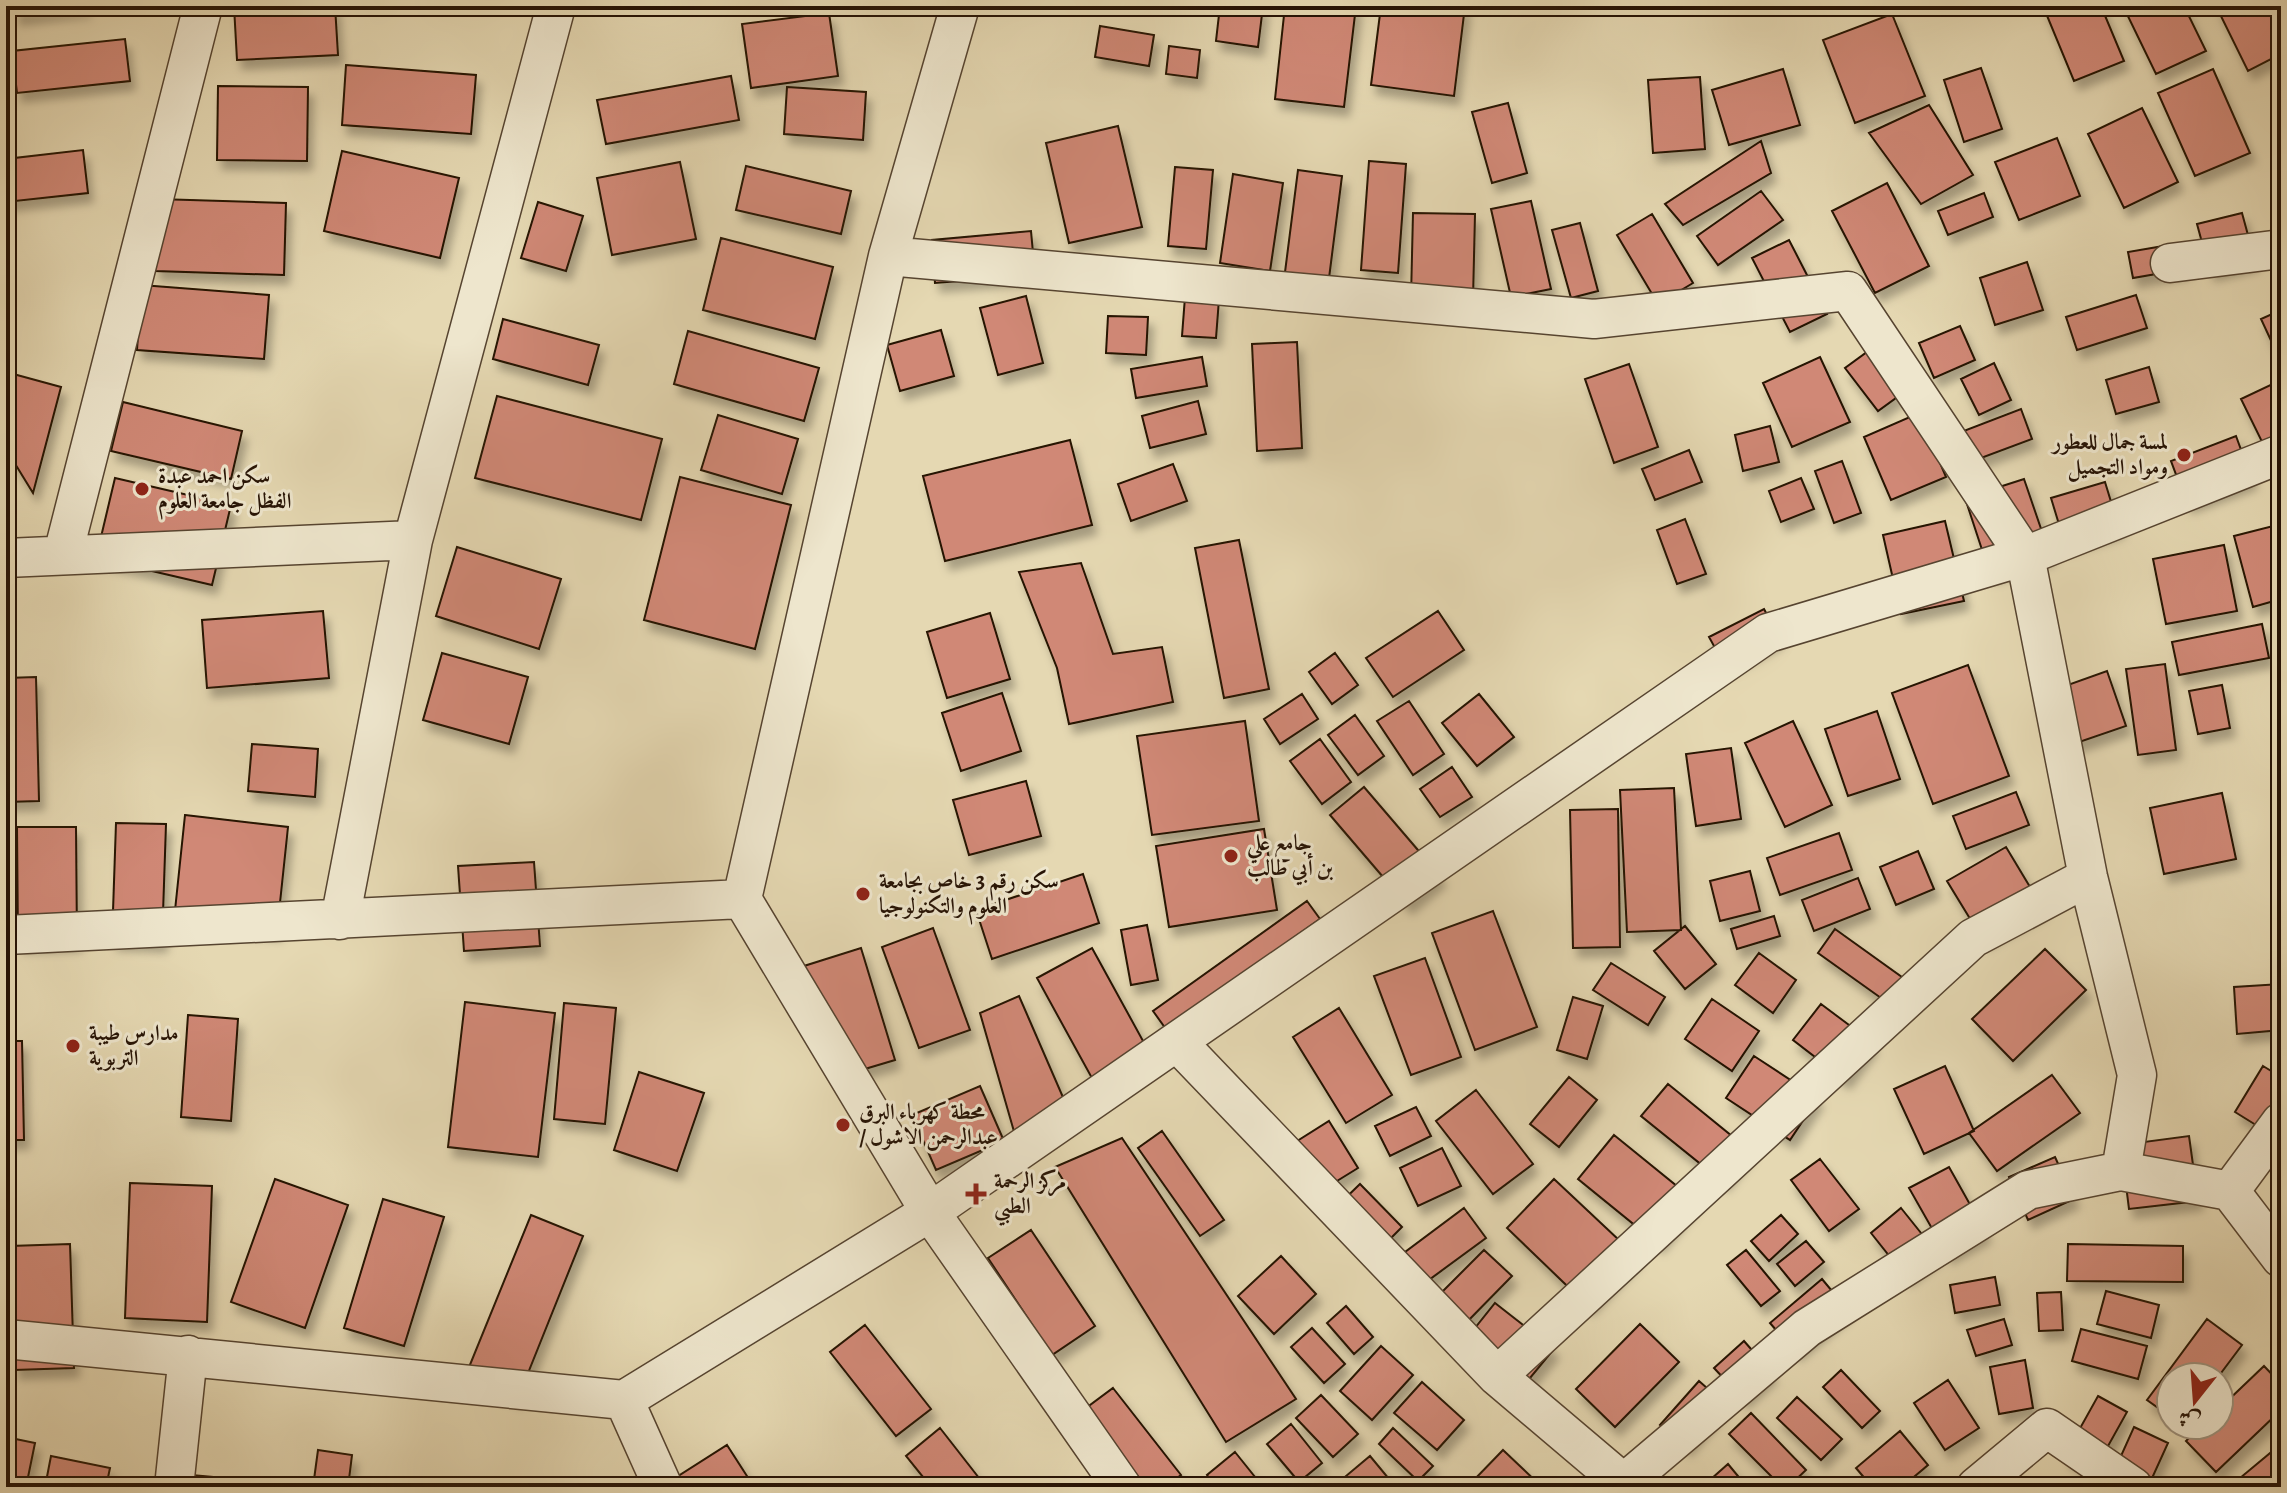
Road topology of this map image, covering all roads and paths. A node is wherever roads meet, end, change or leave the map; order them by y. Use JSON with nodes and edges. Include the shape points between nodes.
{"nodes":[{"id":1,"x":203,"y":6,"type":"edge"},
{"id":2,"x":556,"y":6,"type":"edge"},
{"id":3,"x":960,"y":6,"type":"edge"},
{"id":4,"x":2281,"y":249,"type":"edge"},
{"id":5,"x":888,"y":256,"type":"junction"},
{"id":6,"x":2170,"y":263,"type":"dead end"},
{"id":7,"x":2281,"y":454,"type":"edge"},
{"id":8,"x":413,"y":540,"type":"junction"},
{"id":9,"x":63,"y":554,"type":"junction"},
{"id":10,"x":2025,"y":556,"type":"junction"},
{"id":11,"x":6,"y":558,"type":"edge"},
{"id":12,"x":2088,"y":877,"type":"junction"},
{"id":13,"x":742,"y":899,"type":"junction"},
{"id":14,"x":340,"y":920,"type":"junction"},
{"id":15,"x":6,"y":935,"type":"edge"},
{"id":16,"x":1177,"y":1042,"type":"junction"},
{"id":17,"x":2281,"y":1122,"type":"edge"},
{"id":18,"x":2121,"y":1171,"type":"junction"},
{"id":19,"x":2230,"y":1191,"type":"junction"},
{"id":20,"x":930,"y":1212,"type":"junction"},
{"id":21,"x":2281,"y":1258,"type":"edge"},
{"id":22,"x":6,"y":1339,"type":"edge"},
{"id":23,"x":188,"y":1355,"type":"junction"},
{"id":24,"x":1497,"y":1376,"type":"junction"},
{"id":25,"x":624,"y":1400,"type":"junction"},
{"id":26,"x":1626,"y":1485,"type":"edge"},
{"id":27,"x":174,"y":1487,"type":"edge"},
{"id":28,"x":663,"y":1487,"type":"edge"},
{"id":29,"x":1122,"y":1487,"type":"edge"},
{"id":30,"x":1976,"y":1487,"type":"edge"},
{"id":31,"x":2133,"y":1487,"type":"edge"}],
"edges":[{"from":1,"to":9,"type":"street"},
{"from":2,"to":8,"type":"street"},
{"from":3,"to":5,"type":"street"},
{"from":4,"to":6,"type":"street"},
{"from":5,"to":10,"type":"street","via":[[1594,319],[1848,291]]},
{"from":5,"to":13,"type":"street"},
{"from":7,"to":10,"type":"street"},
{"from":8,"to":9,"type":"street"},
{"from":8,"to":14,"type":"street"},
{"from":9,"to":11,"type":"street"},
{"from":10,"to":12,"type":"street"},
{"from":10,"to":16,"type":"street","via":[[1768,633]]},
{"from":12,"to":18,"type":"street","via":[[2137,1075]]},
{"from":12,"to":24,"type":"street","via":[[1973,938]]},
{"from":13,"to":14,"type":"street"},
{"from":13,"to":20,"type":"street"},
{"from":14,"to":15,"type":"street"},
{"from":16,"to":20,"type":"street"},
{"from":16,"to":24,"type":"street"},
{"from":17,"to":19,"type":"street"},
{"from":18,"to":19,"type":"street"},
{"from":18,"to":26,"type":"street","via":[[2028,1190],[1820,1320]]},
{"from":19,"to":21,"type":"street"},
{"from":20,"to":25,"type":"street"},
{"from":20,"to":29,"type":"street"},
{"from":22,"to":23,"type":"street"},
{"from":23,"to":25,"type":"street"},
{"from":23,"to":27,"type":"street"},
{"from":24,"to":26,"type":"street"},
{"from":25,"to":28,"type":"street"},
{"from":30,"to":31,"type":"street","via":[[2047,1428]]}]}
